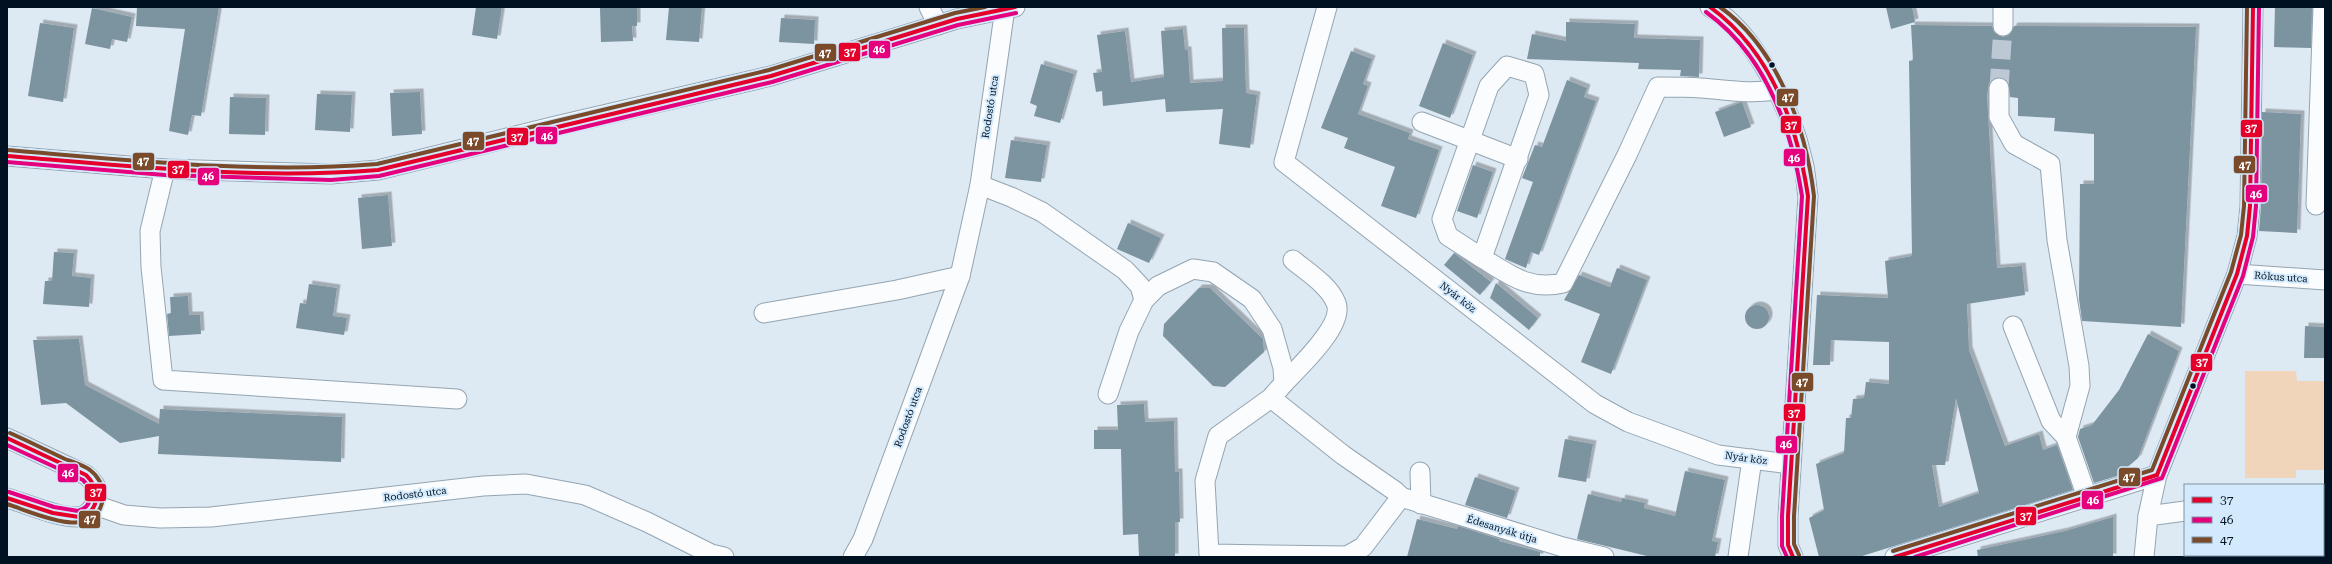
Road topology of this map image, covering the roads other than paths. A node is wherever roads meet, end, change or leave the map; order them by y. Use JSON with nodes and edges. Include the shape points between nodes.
{"nodes":[{"id":1,"x":929,"y":7,"type":"edge"},
{"id":2,"x":1327,"y":7,"type":"edge"},
{"id":3,"x":1710,"y":7,"type":"edge"},
{"id":4,"x":2003,"y":7,"type":"edge"},
{"id":5,"x":2253,"y":7,"type":"edge"},
{"id":6,"x":2323,"y":7,"type":"edge"},
{"id":7,"x":1010,"y":8,"type":"edge"},
{"id":8,"x":957,"y":13,"type":"edge"},
{"id":9,"x":938,"y":25,"type":"junction"},
{"id":10,"x":2003,"y":26,"type":"tunnel mouth"},
{"id":11,"x":1999,"y":88,"type":"tunnel mouth"},
{"id":12,"x":1776,"y":90,"type":"junction"},
{"id":13,"x":1422,"y":122,"type":"dead end"},
{"id":14,"x":1469,"y":141,"type":"junction"},
{"id":15,"x":7,"y":156,"type":"edge"},
{"id":16,"x":1518,"y":159,"type":"junction"},
{"id":17,"x":165,"y":169,"type":"junction"},
{"id":18,"x":980,"y":185,"type":"junction"},
{"id":19,"x":2316,"y":205,"type":"dead end"},
{"id":20,"x":1482,"y":258,"type":"junction"},
{"id":21,"x":1293,"y":260,"type":"dead end"},
{"id":22,"x":2237,"y":274,"type":"junction"},
{"id":23,"x":960,"y":276,"type":"junction"},
{"id":24,"x":2325,"y":280,"type":"edge"},
{"id":25,"x":1144,"y":300,"type":"junction"},
{"id":26,"x":764,"y":313,"type":"dead end"},
{"id":27,"x":2013,"y":326,"type":"dead end"},
{"id":28,"x":1284,"y":383,"type":"junction"},
{"id":29,"x":1108,"y":394,"type":"dead end"},
{"id":30,"x":1272,"y":398,"type":"junction"},
{"id":31,"x":457,"y":399,"type":"dead end"},
{"id":32,"x":2066,"y":437,"type":"junction"},
{"id":33,"x":7,"y":438,"type":"edge"},
{"id":34,"x":1752,"y":459,"type":"junction"},
{"id":35,"x":1790,"y":464,"type":"junction"},
{"id":36,"x":1420,"y":472,"type":"dead end"},
{"id":37,"x":2157,"y":475,"type":"junction"},
{"id":38,"x":1401,"y":497,"type":"junction"},
{"id":39,"x":2087,"y":497,"type":"junction"},
{"id":40,"x":7,"y":498,"type":"edge"},
{"id":41,"x":1421,"y":504,"type":"junction"},
{"id":42,"x":95,"y":505,"type":"junction"},
{"id":43,"x":2184,"y":511,"type":"edge"},
{"id":44,"x":2148,"y":516,"type":"junction"},
{"id":45,"x":724,"y":557,"type":"edge"},
{"id":46,"x":853,"y":557,"type":"edge"},
{"id":47,"x":1604,"y":557,"type":"edge"},
{"id":48,"x":1738,"y":557,"type":"edge"},
{"id":49,"x":1793,"y":557,"type":"edge"},
{"id":50,"x":1895,"y":557,"type":"edge"},
{"id":51,"x":2144,"y":557,"type":"edge"}],
"edges":[{"from":1,"to":9,"type":"street"},
{"from":2,"to":34,"type":"street","name":"Nyár köz","via":[[1284,162],[1595,404],[1628,422],[1718,454]]},
{"from":3,"to":12,"type":"street","via":[[1729,21],[1752,46]]},
{"from":4,"to":10,"type":"street"},
{"from":5,"to":22,"type":"street","via":[[2250,206],[2247,236]]},
{"from":6,"to":19,"type":"street"},
{"from":7,"to":8,"type":"street"},
{"from":7,"to":18,"type":"street","name":"Rodostó utca"},
{"from":8,"to":9,"type":"street"},
{"from":9,"to":17,"type":"street","via":[[771,76],[378,170],[331,174]]},
{"from":11,"to":32,"type":"street","via":[[2000,117],[2014,144],[2050,164],[2057,240],[2079,366],[2080,386]]},
{"from":12,"to":20,"type":"street","via":[[1755,93],[1658,87],[1563,283],[1546,287],[1517,280]]},
{"from":12,"to":35,"type":"street","via":[[1792,125],[1804,163],[1808,196]]},
{"from":13,"to":14,"type":"street"},
{"from":14,"to":16,"type":"street"},
{"from":14,"to":16,"type":"street","via":[[1489,86],[1507,66],[1534,74],[1539,95]]},
{"from":14,"to":20,"type":"street","via":[[1442,219],[1448,236]]},
{"from":15,"to":17,"type":"street"},
{"from":16,"to":20,"type":"street"},
{"from":17,"to":31,"type":"street","via":[[150,231],[151,267],[164,380]]},
{"from":18,"to":23,"type":"street","name":"Rodostó utca"},
{"from":18,"to":25,"type":"street","via":[[1042,212],[1133,278],[1140,286]]},
{"from":21,"to":28,"type":"street","via":[[1325,288],[1337,304],[1336,318],[1329,332]]},
{"from":22,"to":24,"type":"street","name":"Rókus utca"},
{"from":22,"to":37,"type":"street"},
{"from":23,"to":26,"type":"street","via":[[897,290]]},
{"from":23,"to":46,"type":"street","name":"Rodostó utca","via":[[863,539]]},
{"from":25,"to":28,"type":"street","via":[[1158,286],[1193,269],[1214,272],[1252,299],[1272,329],[1283,368]]},
{"from":25,"to":29,"type":"street","via":[[1129,331]]},
{"from":27,"to":32,"type":"street","via":[[2051,421]]},
{"from":28,"to":30,"type":"street"},
{"from":30,"to":38,"type":"street","name":"Édesanyák útja"},
{"from":30,"to":38,"type":"street","via":[[1218,436],[1206,481],[1209,554],[1347,556],[1363,547]]},
{"from":32,"to":39,"type":"street"},
{"from":33,"to":42,"type":"street","via":[[86,475],[98,492]]},
{"from":34,"to":35,"type":"street","name":"Nyár köz"},
{"from":34,"to":48,"type":"street"},
{"from":35,"to":49,"type":"street","via":[[1788,545]]},
{"from":36,"to":41,"type":"street"},
{"from":37,"to":39,"type":"street"},
{"from":37,"to":44,"type":"street"},
{"from":38,"to":41,"type":"street","name":"Édesanyák útja"},
{"from":39,"to":50,"type":"street"},
{"from":40,"to":42,"type":"street","via":[[63,515],[80,517],[90,512]]},
{"from":41,"to":47,"type":"street","name":"Édesanyák útja"},
{"from":42,"to":45,"type":"street","name":"Rodostó utca","via":[[124,515],[160,518],[211,517],[483,486],[526,484],[585,495],[711,554]]},
{"from":43,"to":44,"type":"street"},
{"from":44,"to":51,"type":"street"}]}
